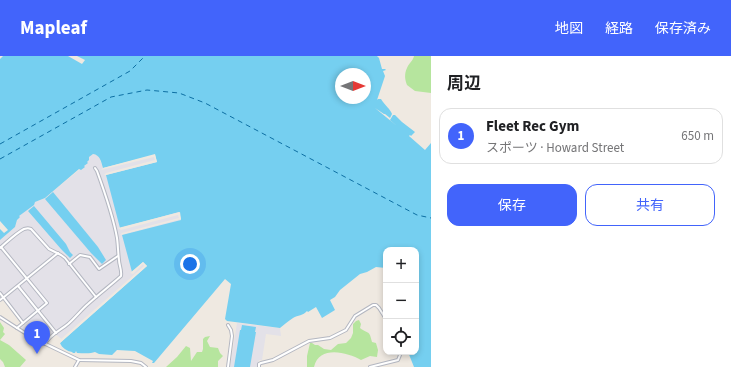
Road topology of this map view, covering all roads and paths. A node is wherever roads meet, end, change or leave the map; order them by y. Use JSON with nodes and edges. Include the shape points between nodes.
{"nodes":[{"id":1,"x":95,"y":168,"type":"dead end"},
{"id":2,"x":1,"y":248,"type":"edge"},
{"id":3,"x":58,"y":253,"type":"junction"},
{"id":4,"x":118,"y":256,"type":"junction"},
{"id":5,"x":69,"y":264,"type":"junction"},
{"id":6,"x":27,"y":279,"type":"junction"},
{"id":7,"x":18,"y":286,"type":"junction"},
{"id":8,"x":0,"y":293,"type":"edge"},
{"id":9,"x":4,"y":297,"type":"junction"},
{"id":10,"x":96,"y":298,"type":"junction"},
{"id":11,"x":0,"y":300,"type":"edge"},
{"id":12,"x":38,"y":311,"type":"junction"},
{"id":13,"x":383,"y":315,"type":"edge"},
{"id":14,"x":0,"y":317,"type":"edge"},
{"id":15,"x":23,"y":322,"type":"junction"},
{"id":16,"x":228,"y":324,"type":"dead end"},
{"id":17,"x":17,"y":328,"type":"junction"},
{"id":18,"x":56,"y":333,"type":"junction"},
{"id":19,"x":45,"y":344,"type":"junction"},
{"id":20,"x":400,"y":355,"type":"edge"},
{"id":21,"x":79,"y":360,"type":"junction"},
{"id":22,"x":75,"y":367,"type":"edge"},
{"id":23,"x":146,"y":367,"type":"edge"},
{"id":24,"x":228,"y":367,"type":"edge"},
{"id":25,"x":259,"y":367,"type":"edge"},
{"id":26,"x":370,"y":367,"type":"edge"}],
"edges":[{"from":1,"to":4,"type":"street","via":[[108,202],[117,239]]},
{"from":2,"to":3,"type":"street","via":[[28,228],[49,249]]},
{"from":2,"to":6,"type":"street"},
{"from":3,"to":5,"type":"street"},
{"from":3,"to":6,"type":"street"},
{"from":4,"to":5,"type":"street","via":[[100,269],[90,257],[80,255]]},
{"from":4,"to":10,"type":"street","via":[[121,276]]},
{"from":5,"to":10,"type":"street"},
{"from":6,"to":7,"type":"street"},
{"from":6,"to":12,"type":"street","via":[[47,303]]},
{"from":7,"to":9,"type":"street"},
{"from":7,"to":12,"type":"street"},
{"from":8,"to":9,"type":"street"},
{"from":9,"to":11,"type":"street"},
{"from":9,"to":15,"type":"street"},
{"from":10,"to":18,"type":"street"},
{"from":12,"to":15,"type":"street"},
{"from":12,"to":18,"type":"street"},
{"from":13,"to":25,"type":"street","via":[[376,305],[373,305],[355,316],[346,330],[330,338],[309,341],[273,360],[260,363]]},
{"from":14,"to":17,"type":"street"},
{"from":15,"to":17,"type":"street"},
{"from":16,"to":24,"type":"street","via":[[232,336]]},
{"from":17,"to":19,"type":"street"},
{"from":18,"to":19,"type":"street","via":[[46,340]]},
{"from":19,"to":21,"type":"street"},
{"from":20,"to":26,"type":"street","via":[[398,360]]},
{"from":21,"to":22,"type":"street"},
{"from":21,"to":23,"type":"street","via":[[132,361]]}]}
